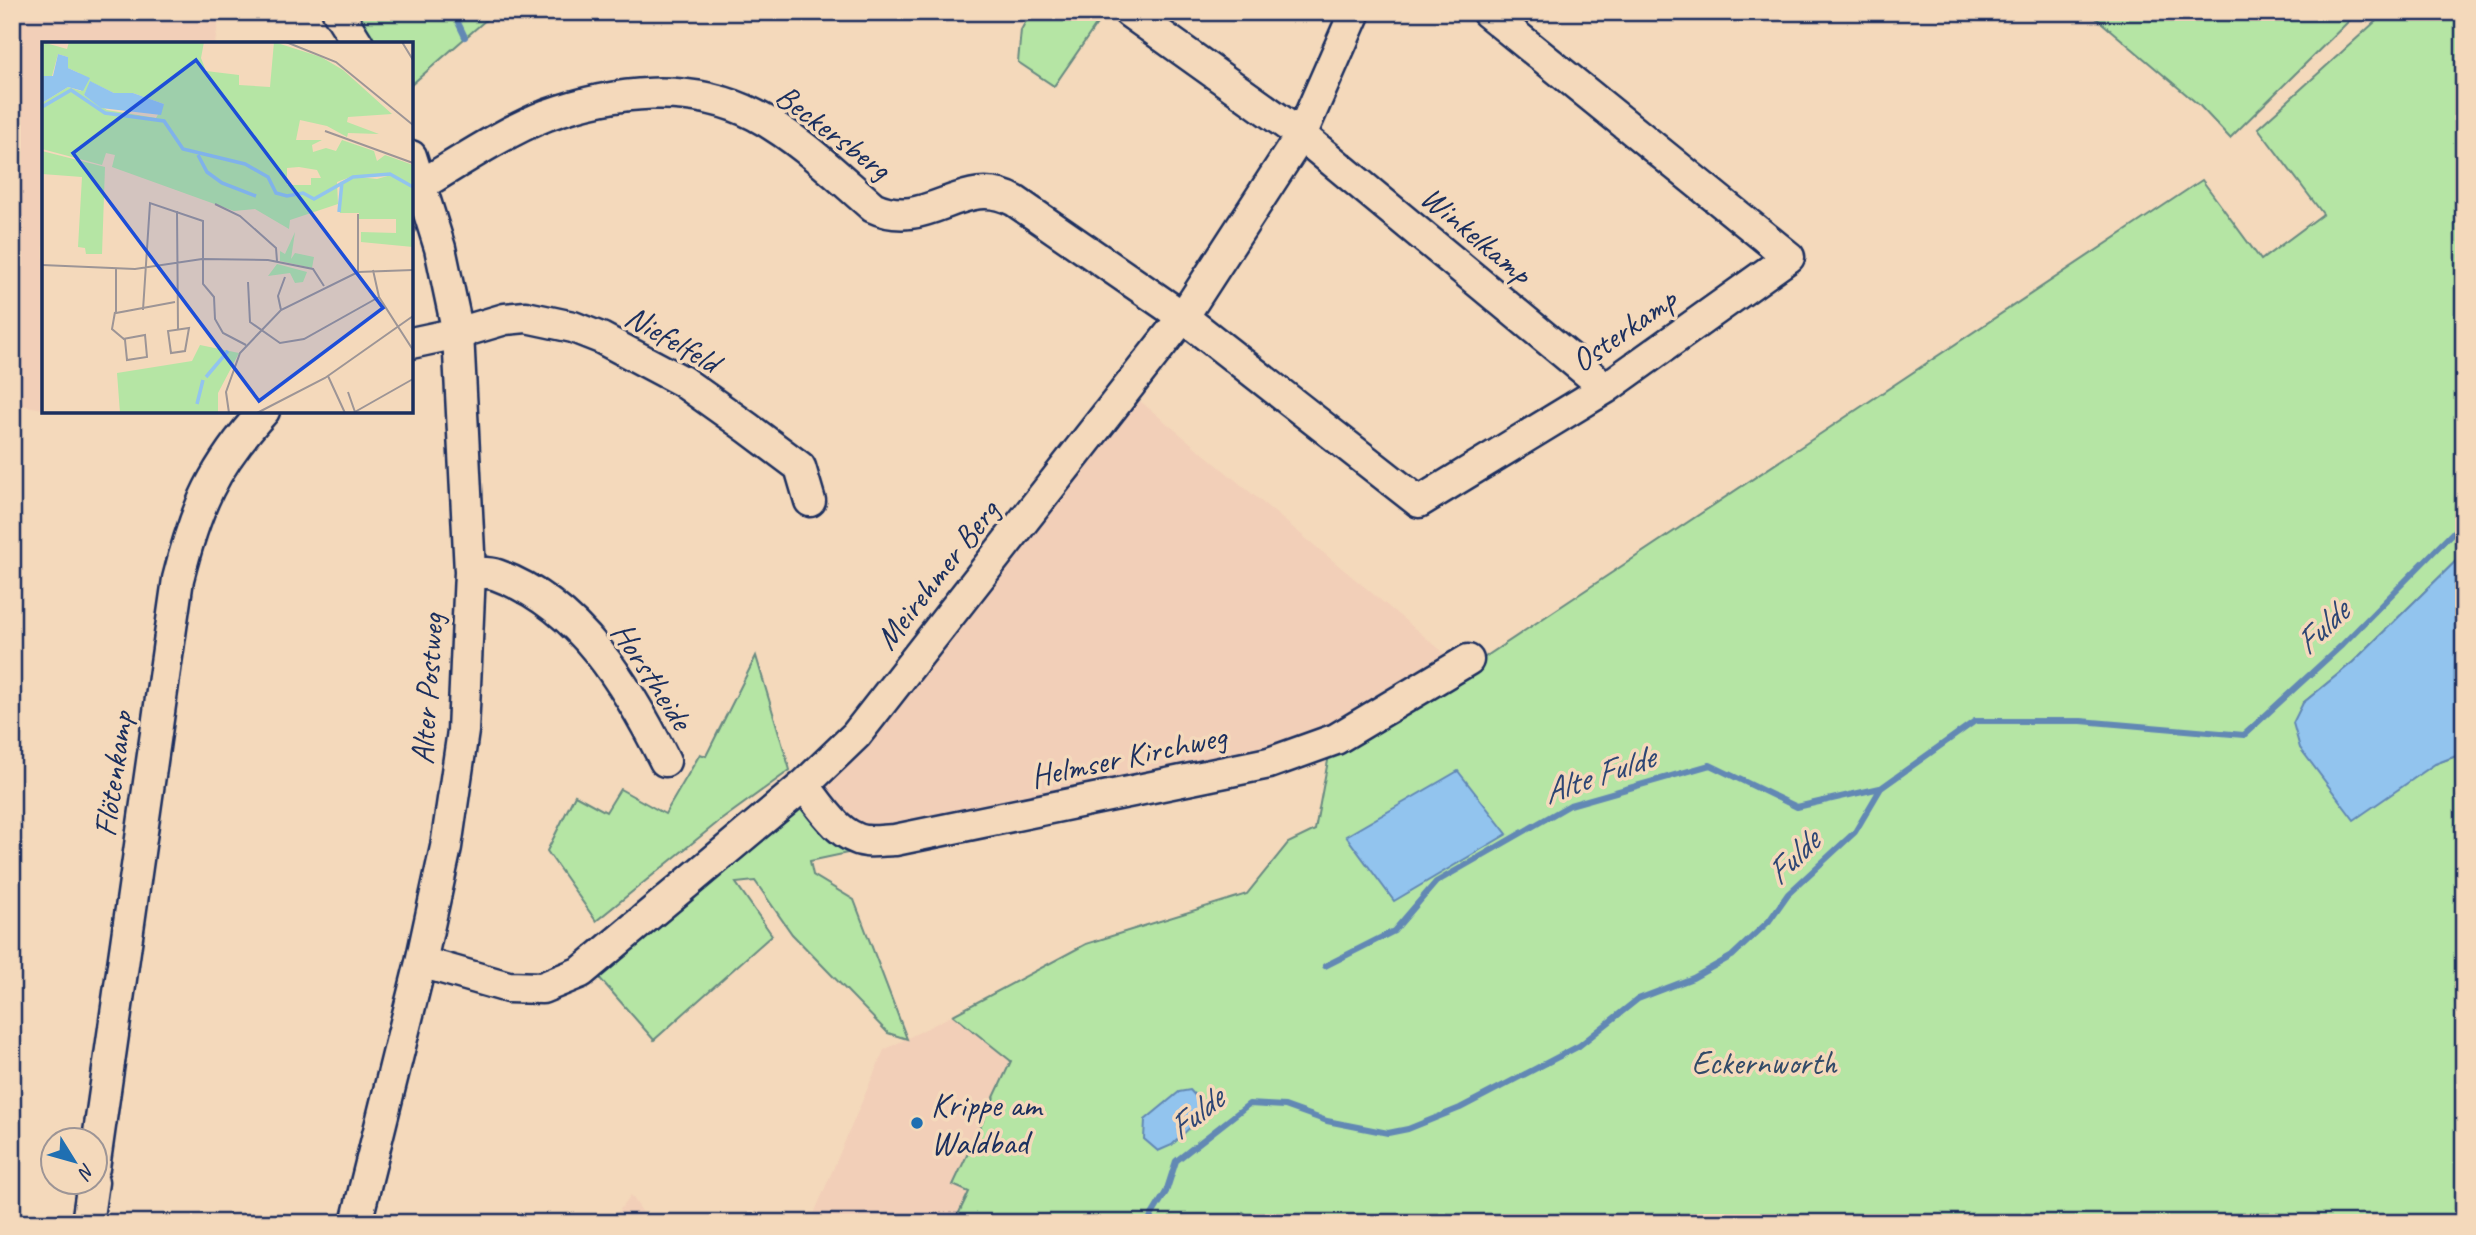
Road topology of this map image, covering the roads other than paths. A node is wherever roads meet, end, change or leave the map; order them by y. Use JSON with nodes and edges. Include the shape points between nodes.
{"nodes":[{"id":1,"x":338,"y":12,"type":"edge"},
{"id":2,"x":1129,"y":12,"type":"edge"},
{"id":3,"x":1355,"y":12,"type":"edge"},
{"id":4,"x":1487,"y":12,"type":"edge"},
{"id":5,"x":357,"y":42,"type":"edge"},
{"id":6,"x":1301,"y":135,"type":"junction"},
{"id":7,"x":413,"y":162,"type":"edge"},
{"id":8,"x":421,"y":186,"type":"junction"},
{"id":9,"x":1183,"y":317,"type":"junction"},
{"id":10,"x":458,"y":333,"type":"junction"},
{"id":11,"x":413,"y":343,"type":"edge"},
{"id":12,"x":1606,"y":388,"type":"junction"},
{"id":13,"x":262,"y":413,"type":"edge"},
{"id":14,"x":810,"y":501,"type":"dead end"},
{"id":15,"x":470,"y":572,"type":"junction"},
{"id":16,"x":1468,"y":660,"type":"dead end"},
{"id":17,"x":665,"y":761,"type":"dead end"},
{"id":18,"x":804,"y":785,"type":"junction"},
{"id":19,"x":421,"y":962,"type":"junction"},
{"id":20,"x":100,"y":1126,"type":"edge"},
{"id":21,"x":91,"y":1196,"type":"edge"},
{"id":22,"x":87,"y":1223,"type":"edge"},
{"id":23,"x":356,"y":1223,"type":"edge"}],
"edges":[{"from":1,"to":5,"type":"street"},
{"from":2,"to":6,"type":"street","name":"Winkelkamp"},
{"from":3,"to":6,"type":"street","name":"Meirehmer Berg"},
{"from":4,"to":12,"type":"street","name":"Osterkamp","via":[[1789,257]]},
{"from":6,"to":9,"type":"street","name":"Meirehmer Berg"},
{"from":6,"to":12,"type":"street","name":"Winkelkamp"},
{"from":7,"to":8,"type":"street","name":"Alter Postweg"},
{"from":8,"to":9,"type":"street","name":"Beckersberg","via":[[546,116],[607,98],[689,95],[757,116],[880,211],[896,215],[920,212],[982,192],[1010,197]]},
{"from":8,"to":10,"type":"street","name":"Alter Postweg"},
{"from":9,"to":12,"type":"street","name":"Osterkamp","via":[[1419,502]]},
{"from":9,"to":18,"type":"street","name":"Meirehmer Berg","via":[[856,735]]},
{"from":10,"to":11,"type":"street"},
{"from":10,"to":14,"type":"street","name":"Niefelfeld","via":[[526,317],[601,338],[682,381],[800,467]]},
{"from":10,"to":15,"type":"street","name":"Alter Postweg"},
{"from":13,"to":20,"type":"street","name":"Flötenkamp","via":[[217,470],[189,533],[178,579]]},
{"from":15,"to":17,"type":"street","name":"Horstheide","via":[[495,573],[533,593],[576,625],[644,718]]},
{"from":15,"to":19,"type":"street","name":"Alter Postweg","via":[[463,731],[446,847]]},
{"from":16,"to":18,"type":"street","name":"Helmser Kirchweg","via":[[1336,739],[1269,763],[895,840],[867,841],[842,831]]},
{"from":18,"to":19,"type":"street","name":"Meirehmer Berg","via":[[582,972],[542,988],[507,987]]},
{"from":19,"to":23,"type":"street","name":"Alter Postweg"},
{"from":21,"to":22,"type":"street"}]}
